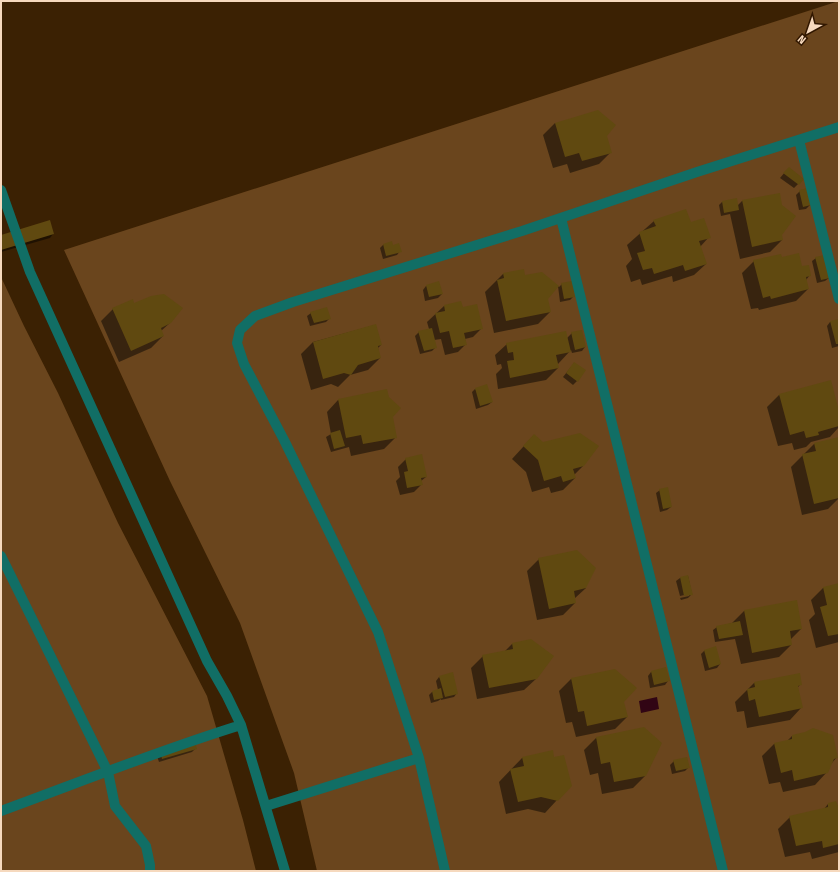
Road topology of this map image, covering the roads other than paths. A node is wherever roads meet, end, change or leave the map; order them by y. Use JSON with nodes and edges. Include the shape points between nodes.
{"nodes":[{"id":1,"x":839,"y":127,"type":"edge"},
{"id":2,"x":799,"y":140,"type":"junction"},
{"id":3,"x":1,"y":190,"type":"edge"},
{"id":4,"x":561,"y":218,"type":"junction"},
{"id":5,"x":839,"y":299,"type":"edge"},
{"id":6,"x":1,"y":556,"type":"edge"},
{"id":7,"x":241,"y":725,"type":"junction"},
{"id":8,"x":419,"y":758,"type":"junction"},
{"id":9,"x":108,"y":772,"type":"junction"},
{"id":10,"x":266,"y":806,"type":"junction"},
{"id":11,"x":1,"y":811,"type":"edge"},
{"id":12,"x":150,"y":871,"type":"edge"},
{"id":13,"x":285,"y":871,"type":"edge"},
{"id":14,"x":445,"y":871,"type":"edge"},
{"id":15,"x":722,"y":871,"type":"edge"}],
"edges":[{"from":1,"to":2,"type":"street"},
{"from":2,"to":4,"type":"street"},
{"from":2,"to":5,"type":"street"},
{"from":3,"to":7,"type":"street","via":[[30,272],[208,661]]},
{"from":4,"to":8,"type":"street","via":[[293,302],[255,316],[240,330],[237,342],[244,364],[378,632]]},
{"from":4,"to":15,"type":"street"},
{"from":6,"to":9,"type":"street"},
{"from":7,"to":9,"type":"street"},
{"from":7,"to":10,"type":"street"},
{"from":8,"to":10,"type":"street"},
{"from":8,"to":14,"type":"street"},
{"from":9,"to":11,"type":"street"},
{"from":9,"to":12,"type":"street","via":[[115,806],[146,846]]},
{"from":10,"to":13,"type":"street"}]}
